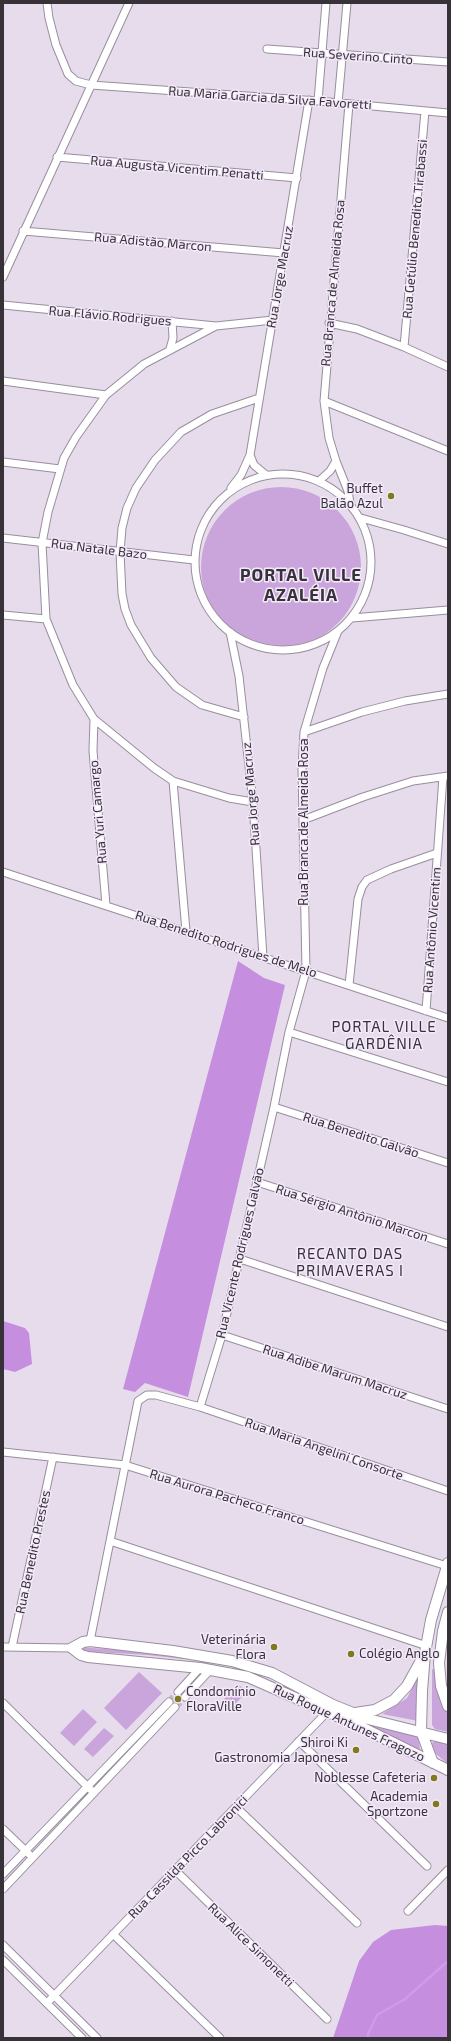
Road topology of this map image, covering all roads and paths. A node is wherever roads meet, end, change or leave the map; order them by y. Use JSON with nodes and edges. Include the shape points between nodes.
{"nodes":[{"id":1,"x":47,"y":3,"type":"edge"},
{"id":2,"x":129,"y":3,"type":"edge"},
{"id":3,"x":326,"y":3,"type":"edge"},
{"id":4,"x":347,"y":3,"type":"edge"},
{"id":5,"x":267,"y":49,"type":"dead end"},
{"id":6,"x":322,"y":53,"type":"junction"},
{"id":7,"x":342,"y":55,"type":"junction"},
{"id":8,"x":448,"y":62,"type":"edge"},
{"id":9,"x":91,"y":85,"type":"junction"},
{"id":10,"x":309,"y":100,"type":"junction"},
{"id":11,"x":318,"y":101,"type":"junction"},
{"id":12,"x":338,"y":103,"type":"junction"},
{"id":13,"x":349,"y":104,"type":"junction"},
{"id":14,"x":425,"y":111,"type":"junction"},
{"id":15,"x":448,"y":113,"type":"edge"},
{"id":16,"x":57,"y":157,"type":"junction"},
{"id":17,"x":296,"y":178,"type":"junction"},
{"id":18,"x":23,"y":231,"type":"junction"},
{"id":19,"x":284,"y":253,"type":"junction"},
{"id":20,"x":3,"y":277,"type":"edge"},
{"id":21,"x":3,"y":305,"type":"edge"},
{"id":22,"x":273,"y":320,"type":"junction"},
{"id":23,"x":172,"y":321,"type":"junction"},
{"id":24,"x":329,"y":323,"type":"junction"},
{"id":25,"x":216,"y":326,"type":"junction"},
{"id":26,"x":404,"y":347,"type":"junction"},
{"id":27,"x":170,"y":349,"type":"junction"},
{"id":28,"x":448,"y":367,"type":"edge"},
{"id":29,"x":3,"y":381,"type":"edge"},
{"id":30,"x":106,"y":395,"type":"junction"},
{"id":31,"x":259,"y":398,"type":"junction"},
{"id":32,"x":324,"y":401,"type":"junction"},
{"id":33,"x":448,"y":451,"type":"edge"},
{"id":34,"x":250,"y":454,"type":"junction"},
{"id":35,"x":336,"y":461,"type":"junction"},
{"id":36,"x":3,"y":462,"type":"edge"},
{"id":37,"x":60,"y":469,"type":"junction"},
{"id":38,"x":266,"y":475,"type":"junction"},
{"id":39,"x":319,"y":481,"type":"junction"},
{"id":40,"x":229,"y":492,"type":"junction"},
{"id":41,"x":350,"y":503,"type":"junction"},
{"id":42,"x":361,"y":518,"type":"junction"},
{"id":43,"x":3,"y":538,"type":"edge"},
{"id":44,"x":42,"y":543,"type":"junction"},
{"id":45,"x":448,"y":544,"type":"edge"},
{"id":46,"x":120,"y":552,"type":"junction"},
{"id":47,"x":194,"y":560,"type":"junction"},
{"id":48,"x":448,"y":610,"type":"edge"},
{"id":49,"x":3,"y":615,"type":"edge"},
{"id":50,"x":46,"y":618,"type":"junction"},
{"id":51,"x":352,"y":618,"type":"junction"},
{"id":52,"x":338,"y":631,"type":"junction"},
{"id":53,"x":230,"y":632,"type":"junction"},
{"id":54,"x":314,"y":645,"type":"joint"},
{"id":55,"x":448,"y":694,"type":"edge"},
{"id":56,"x":244,"y":716,"type":"junction"},
{"id":57,"x":94,"y":718,"type":"junction"},
{"id":58,"x":304,"y":732,"type":"junction"},
{"id":59,"x":445,"y":776,"type":"edge"},
{"id":60,"x":173,"y":781,"type":"junction"},
{"id":61,"x":253,"y":802,"type":"junction"},
{"id":62,"x":303,"y":820,"type":"junction"},
{"id":63,"x":437,"y":853,"type":"junction"},
{"id":64,"x":3,"y":872,"type":"edge"},
{"id":65,"x":106,"y":905,"type":"junction"},
{"id":66,"x":186,"y":931,"type":"junction"},
{"id":67,"x":263,"y":957,"type":"junction"},
{"id":68,"x":306,"y":971,"type":"junction"},
{"id":69,"x":349,"y":985,"type":"junction"},
{"id":70,"x":426,"y":1011,"type":"junction"},
{"id":71,"x":448,"y":1018,"type":"edge"},
{"id":72,"x":289,"y":1032,"type":"junction"},
{"id":73,"x":448,"y":1082,"type":"edge"},
{"id":74,"x":274,"y":1107,"type":"junction"},
{"id":75,"x":448,"y":1163,"type":"edge"},
{"id":76,"x":257,"y":1182,"type":"junction"},
{"id":77,"x":448,"y":1244,"type":"edge"},
{"id":78,"x":240,"y":1259,"type":"junction"},
{"id":79,"x":448,"y":1327,"type":"edge"},
{"id":80,"x":222,"y":1335,"type":"junction"},
{"id":81,"x":200,"y":1407,"type":"junction"},
{"id":82,"x":448,"y":1409,"type":"edge"},
{"id":83,"x":3,"y":1452,"type":"edge"},
{"id":84,"x":54,"y":1457,"type":"junction"},
{"id":85,"x":125,"y":1465,"type":"junction"},
{"id":86,"x":448,"y":1491,"type":"edge"},
{"id":87,"x":110,"y":1541,"type":"junction"},
{"id":88,"x":448,"y":1564,"type":"edge"},
{"id":89,"x":448,"y":1612,"type":"edge"},
{"id":90,"x":90,"y":1641,"type":"junction"},
{"id":91,"x":3,"y":1647,"type":"edge"},
{"id":92,"x":12,"y":1647,"type":"junction"},
{"id":93,"x":72,"y":1648,"type":"junction"},
{"id":94,"x":426,"y":1650,"type":"junction"},
{"id":95,"x":195,"y":1654,"type":"junction"},
{"id":96,"x":220,"y":1660,"type":"junction"},
{"id":97,"x":205,"y":1667,"type":"junction"},
{"id":98,"x":169,"y":1702,"type":"tunnel mouth"},
{"id":99,"x":3,"y":1703,"type":"edge"},
{"id":100,"x":448,"y":1706,"type":"edge"},
{"id":101,"x":175,"y":1707,"type":"tunnel mouth"},
{"id":102,"x":330,"y":1708,"type":"junction"},
{"id":103,"x":354,"y":1713,"type":"junction"},
{"id":104,"x":152,"y":1720,"type":"junction"},
{"id":105,"x":158,"y":1725,"type":"junction"},
{"id":106,"x":421,"y":1731,"type":"junction"},
{"id":107,"x":448,"y":1739,"type":"edge"},
{"id":108,"x":299,"y":1741,"type":"junction"},
{"id":109,"x":433,"y":1763,"type":"junction"},
{"id":110,"x":448,"y":1770,"type":"edge"},
{"id":111,"x":88,"y":1787,"type":"junction"},
{"id":112,"x":95,"y":1793,"type":"junction"},
{"id":113,"x":236,"y":1807,"type":"junction"},
{"id":114,"x":3,"y":1828,"type":"edge"},
{"id":115,"x":26,"y":1851,"type":"junction"},
{"id":116,"x":34,"y":1858,"type":"junction"},
{"id":117,"x":427,"y":1866,"type":"dead end"},
{"id":118,"x":175,"y":1870,"type":"junction"},
{"id":119,"x":448,"y":1870,"type":"edge"},
{"id":120,"x":3,"y":1874,"type":"edge"},
{"id":121,"x":3,"y":1889,"type":"edge"},
{"id":122,"x":408,"y":1911,"type":"dead end"},
{"id":123,"x":357,"y":1923,"type":"dead end"},
{"id":124,"x":113,"y":1934,"type":"junction"},
{"id":125,"x":3,"y":1945,"type":"edge"},
{"id":126,"x":3,"y":1960,"type":"edge"},
{"id":127,"x":55,"y":1995,"type":"junction"},
{"id":128,"x":47,"y":2003,"type":"junction"},
{"id":129,"x":328,"y":2019,"type":"dead end"},
{"id":130,"x":82,"y":2038,"type":"edge"},
{"id":131,"x":97,"y":2038,"type":"edge"},
{"id":132,"x":220,"y":2038,"type":"edge"}],
"edges":[{"from":1,"to":9,"type":"street","name":"Rua Maria Garcia da Silva Favoretti","via":[[56,45],[68,74],[76,81]]},
{"from":2,"to":9,"type":"street"},
{"from":3,"to":6,"type":"street"},
{"from":4,"to":7,"type":"street"},
{"from":5,"to":6,"type":"street","name":"Rua Severino Cinto"},
{"from":6,"to":7,"type":"street","name":"Rua Severino Cinto"},
{"from":6,"to":11,"type":"street"},
{"from":7,"to":8,"type":"street","name":"Rua Severino Cinto"},
{"from":7,"to":12,"type":"street"},
{"from":9,"to":10,"type":"street","name":"Rua Maria Garcia da Silva Favoretti"},
{"from":9,"to":16,"type":"street"},
{"from":10,"to":11,"type":"street","name":"Rua Maria Garcia da Silva Favoretti"},
{"from":10,"to":17,"type":"street","name":"Rua Jorge Macruz"},
{"from":11,"to":12,"type":"street","name":"Rua Maria Garcia da Silva Favoretti"},
{"from":12,"to":13,"type":"street","name":"Rua Maria Garcia da Silva Favoretti"},
{"from":13,"to":14,"type":"street","name":"Rua Maria Garcia da Silva Favoretti"},
{"from":13,"to":24,"type":"street","name":"Rua Branca de Almeida Rosa"},
{"from":14,"to":15,"type":"street","name":"Rua Maria Garcia da Silva Favoretti"},
{"from":14,"to":26,"type":"street","name":"Rua Getúlio Benedito Tirabassi"},
{"from":16,"to":17,"type":"street","name":"Rua Augusta Vicentim Penatti"},
{"from":16,"to":18,"type":"street"},
{"from":17,"to":19,"type":"street","name":"Rua Jorge Macruz"},
{"from":18,"to":19,"type":"street","name":"Rua Adistão Marcon"},
{"from":18,"to":20,"type":"street"},
{"from":19,"to":22,"type":"street","name":"Rua Jorge Macruz"},
{"from":21,"to":23,"type":"street","name":"Rua Flávio Rodrigues"},
{"from":22,"to":25,"type":"street"},
{"from":22,"to":31,"type":"street","name":"Rua Jorge Macruz"},
{"from":23,"to":25,"type":"street","name":"Rua Flávio Rodrigues"},
{"from":23,"to":27,"type":"street","via":[[173,338]]},
{"from":24,"to":26,"type":"street","via":[[357,329]]},
{"from":24,"to":32,"type":"street","name":"Rua Branca de Almeida Rosa"},
{"from":25,"to":27,"type":"street"},
{"from":26,"to":28,"type":"street"},
{"from":27,"to":30,"type":"street","via":[[144,364]]},
{"from":29,"to":30,"type":"street"},
{"from":30,"to":37,"type":"street","via":[[76,437]]},
{"from":31,"to":34,"type":"street","name":"Rua Jorge Macruz"},
{"from":31,"to":46,"type":"street","via":[[212,414],[180,432],[155,460],[136,488],[127,508]]},
{"from":32,"to":33,"type":"street"},
{"from":32,"to":35,"type":"street","name":"Rua Branca de Almeida Rosa","via":[[329,438]]},
{"from":34,"to":38,"type":"street","via":[[254,465]]},
{"from":34,"to":40,"type":"street","name":"Rua Jorge Macruz","via":[[241,475]]},
{"from":35,"to":39,"type":"street"},
{"from":35,"to":41,"type":"street","name":"Rua Branca de Almeida Rosa","via":[[348,490]]},
{"from":36,"to":37,"type":"street"},
{"from":37,"to":44,"type":"street"},
{"from":38,"to":39,"type":"street","name":"Rua Jorge Macruz","via":[[293,474]]},
{"from":38,"to":40,"type":"street","name":"Rua Jorge Macruz","via":[[246,481]]},
{"from":39,"to":41,"type":"street","name":"Rua Branca de Almeida Rosa","via":[[336,490]]},
{"from":40,"to":47,"type":"street","name":"Rua Jorge Macruz","via":[[211,511],[202,528]]},
{"from":41,"to":42,"type":"street","name":"Rua Branca de Almeida Rosa"},
{"from":42,"to":45,"type":"street"},
{"from":42,"to":51,"type":"street","name":"Rua Branca de Almeida Rosa","via":[[368,535],[372,559],[369,584],[360,607]]},
{"from":43,"to":44,"type":"street","name":"Rua Natale Bazo"},
{"from":44,"to":46,"type":"street","name":"Rua Natale Bazo"},
{"from":44,"to":50,"type":"street"},
{"from":46,"to":47,"type":"street","name":"Rua Natale Bazo"},
{"from":46,"to":56,"type":"street","via":[[125,609],[131,625],[151,658],[176,687],[202,705]]},
{"from":47,"to":53,"type":"street","name":"Rua Jorge Macruz","via":[[197,581],[204,600],[215,618]]},
{"from":48,"to":51,"type":"street"},
{"from":49,"to":50,"type":"street"},
{"from":50,"to":57,"type":"street","via":[[73,685]]},
{"from":51,"to":52,"type":"street","name":"Rua Branca de Almeida Rosa"},
{"from":52,"to":54,"type":"street","name":"Rua Branca de Almeida Rosa"},
{"from":52,"to":58,"type":"street","name":"Rua Branca de Almeida Rosa"},
{"from":53,"to":54,"type":"street","name":"Rua Jorge Macruz","via":[[250,643],[271,649],[293,650]]},
{"from":53,"to":56,"type":"street","name":"Rua Jorge Macruz"},
{"from":55,"to":58,"type":"street","via":[[362,712]]},
{"from":56,"to":61,"type":"street","name":"Rua Jorge Macruz"},
{"from":57,"to":60,"type":"street"},
{"from":57,"to":65,"type":"street","name":"Rua Yuri Camargo","via":[[93,751]]},
{"from":58,"to":62,"type":"street","name":"Rua Branca de Almeida Rosa"},
{"from":59,"to":62,"type":"street","via":[[413,781]]},
{"from":59,"to":63,"type":"street","name":"Rua Antônio Vicentim"},
{"from":60,"to":61,"type":"street","via":[[229,798]]},
{"from":60,"to":66,"type":"street"},
{"from":61,"to":67,"type":"street","name":"Rua Jorge Macruz"},
{"from":62,"to":68,"type":"street","name":"Rua Branca de Almeida Rosa"},
{"from":63,"to":69,"type":"street","via":[[391,869],[367,880],[362,887],[358,899]]},
{"from":63,"to":70,"type":"street","name":"Rua Antônio Vicentim"},
{"from":64,"to":65,"type":"street","name":"Rua Benedito Rodrigues de Melo"},
{"from":65,"to":66,"type":"street","name":"Rua Benedito Rodrigues de Melo"},
{"from":66,"to":67,"type":"street","name":"Rua Benedito Rodrigues de Melo"},
{"from":67,"to":68,"type":"street","name":"Rua Benedito Rodrigues de Melo"},
{"from":68,"to":69,"type":"street","name":"Rua Benedito Rodrigues de Melo"},
{"from":68,"to":72,"type":"street","name":"Rua Vicente Rodrigues Galvão"},
{"from":69,"to":70,"type":"street","name":"Rua Benedito Rodrigues de Melo"},
{"from":70,"to":71,"type":"street","name":"Rua Benedito Rodrigues de Melo"},
{"from":72,"to":73,"type":"street"},
{"from":72,"to":74,"type":"street","name":"Rua Vicente Rodrigues Galvão"},
{"from":74,"to":75,"type":"street","name":"Rua Benedito Galvão"},
{"from":74,"to":76,"type":"street","name":"Rua Vicente Rodrigues Galvão"},
{"from":76,"to":77,"type":"street","name":"Rua Sérgio Antônio Marcon"},
{"from":76,"to":78,"type":"street","name":"Rua Vicente Rodrigues Galvão"},
{"from":78,"to":79,"type":"street"},
{"from":78,"to":80,"type":"street","name":"Rua Vicente Rodrigues Galvão"},
{"from":80,"to":81,"type":"street","name":"Rua Vicente Rodrigues Galvão"},
{"from":80,"to":82,"type":"street","name":"Rua Adibe Marum Macruz"},
{"from":81,"to":85,"type":"street","via":[[156,1395],[140,1399]]},
{"from":81,"to":86,"type":"street","name":"Rua Maria Angelini Consorte"},
{"from":83,"to":84,"type":"street","name":"Rua Aurora Pacheco Franco"},
{"from":84,"to":85,"type":"street","name":"Rua Aurora Pacheco Franco"},
{"from":84,"to":92,"type":"street","name":"Rua Benedito Prestes"},
{"from":85,"to":87,"type":"street"},
{"from":85,"to":88,"type":"street","name":"Rua Aurora Pacheco Franco"},
{"from":87,"to":90,"type":"street"},
{"from":87,"to":94,"type":"street"},
{"from":88,"to":94,"type":"street","via":[[431,1620]]},
{"from":89,"to":100,"type":"street","via":[[438,1664]]},
{"from":90,"to":93,"type":"street","name":"Rua Roque Antunes Fragozo"},
{"from":90,"to":95,"type":"street","name":"Rua Roque Antunes Fragozo"},
{"from":91,"to":92,"type":"street","name":"Rua Roque Antunes Fragozo"},
{"from":92,"to":93,"type":"street","name":"Rua Roque Antunes Fragozo"},
{"from":93,"to":97,"type":"street","via":[[88,1657]]},
{"from":94,"to":103,"type":"street","via":[[407,1686],[393,1701],[375,1710]]},
{"from":94,"to":106,"type":"street"},
{"from":95,"to":96,"type":"street","name":"Rua Roque Antunes Fragozo"},
{"from":95,"to":97,"type":"street","name":"Rua Roque Antunes Fragozo"},
{"from":96,"to":97,"type":"street","name":"Rua Roque Antunes Fragozo"},
{"from":96,"to":102,"type":"street","name":"Rua Roque Antunes Fragozo","via":[[232,1661],[272,1674]]},
{"from":97,"to":97,"type":"street","via":[[186,1696],[179,1691]]},
{"from":97,"to":102,"type":"street","name":"Rua Roque Antunes Fragozo","via":[[248,1677]]},
{"from":98,"to":104,"type":"street"},
{"from":99,"to":111,"type":"street"},
{"from":101,"to":105,"type":"street"},
{"from":102,"to":103,"type":"street","name":"Rua Roque Antunes Fragozo"},
{"from":102,"to":108,"type":"street","name":"Rua Cassilda Picco Labronici"},
{"from":102,"to":109,"type":"street","name":"Rua Roque Antunes Fragozo"},
{"from":103,"to":106,"type":"street","name":"Rua Roque Antunes Fragozo","via":[[378,1722]]},
{"from":104,"to":105,"type":"street"},
{"from":104,"to":111,"type":"street"},
{"from":105,"to":112,"type":"street"},
{"from":106,"to":107,"type":"street","name":"Rua Roque Antunes Fragozo"},
{"from":106,"to":109,"type":"street"},
{"from":108,"to":113,"type":"street","name":"Rua Cassilda Picco Labronici"},
{"from":108,"to":117,"type":"street"},
{"from":109,"to":110,"type":"street","name":"Rua Roque Antunes Fragozo"},
{"from":111,"to":112,"type":"street"},
{"from":111,"to":115,"type":"street"},
{"from":112,"to":116,"type":"street"},
{"from":113,"to":118,"type":"street","name":"Rua Cassilda Picco Labronici"},
{"from":113,"to":123,"type":"street"},
{"from":114,"to":115,"type":"street"},
{"from":115,"to":116,"type":"street"},
{"from":115,"to":120,"type":"street"},
{"from":116,"to":121,"type":"street"},
{"from":118,"to":124,"type":"street","name":"Rua Cassilda Picco Labronici"},
{"from":118,"to":129,"type":"street","name":"Rua Alice Simonetti"},
{"from":119,"to":122,"type":"street"},
{"from":124,"to":127,"type":"street","name":"Rua Cassilda Picco Labronici"},
{"from":124,"to":132,"type":"street"},
{"from":125,"to":127,"type":"street"},
{"from":126,"to":128,"type":"street"},
{"from":127,"to":128,"type":"street","name":"Rua Cassilda Picco Labronici"},
{"from":127,"to":131,"type":"street"},
{"from":128,"to":130,"type":"street"}]}
